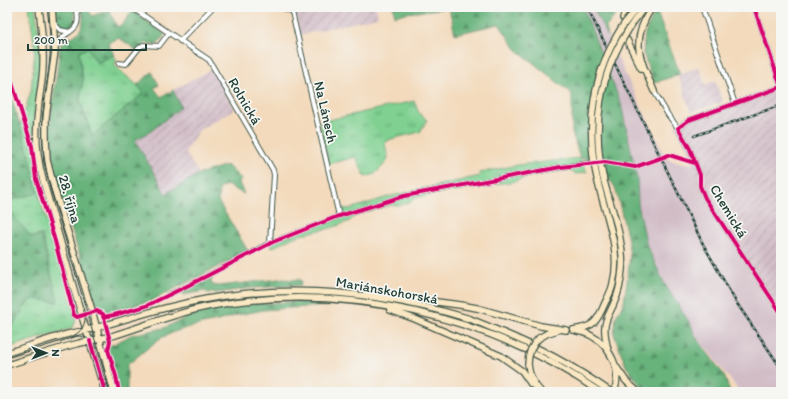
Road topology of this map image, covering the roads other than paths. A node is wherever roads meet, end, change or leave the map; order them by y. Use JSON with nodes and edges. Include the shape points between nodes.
{"nodes":[{"id":1,"x":39,"y":7,"type":"edge"},
{"id":2,"x":52,"y":7,"type":"edge"},
{"id":3,"x":76,"y":7,"type":"edge"},
{"id":4,"x":131,"y":7,"type":"edge"},
{"id":5,"x":213,"y":7,"type":"edge"},
{"id":6,"x":280,"y":7,"type":"edge"},
{"id":7,"x":297,"y":7,"type":"edge"},
{"id":8,"x":627,"y":7,"type":"edge"},
{"id":9,"x":637,"y":7,"type":"edge"},
{"id":10,"x":644,"y":7,"type":"edge"},
{"id":11,"x":652,"y":7,"type":"edge"},
{"id":12,"x":702,"y":7,"type":"edge"},
{"id":13,"x":754,"y":7,"type":"edge"},
{"id":14,"x":292,"y":12,"type":"junction"},
{"id":15,"x":623,"y":18,"type":"dead end"},
{"id":16,"x":54,"y":22,"type":"junction"},
{"id":17,"x":70,"y":32,"type":"junction"},
{"id":18,"x":168,"y":33,"type":"junction"},
{"id":19,"x":627,"y":40,"type":"dead end"},
{"id":20,"x":180,"y":41,"type":"junction"},
{"id":21,"x":55,"y":51,"type":"junction"},
{"id":22,"x":119,"y":64,"type":"dead end"},
{"id":23,"x":781,"y":87,"type":"edge"},
{"id":24,"x":654,"y":91,"type":"junction"},
{"id":25,"x":735,"y":104,"type":"junction"},
{"id":26,"x":678,"y":128,"type":"junction"},
{"id":27,"x":590,"y":164,"type":"dead end"},
{"id":28,"x":600,"y":177,"type":"junction"},
{"id":29,"x":339,"y":216,"type":"junction"},
{"id":30,"x":270,"y":244,"type":"junction"},
{"id":31,"x":358,"y":295,"type":"junction"},
{"id":32,"x":168,"y":296,"type":"dead end"},
{"id":33,"x":357,"y":301,"type":"junction"},
{"id":34,"x":781,"y":313,"type":"edge"},
{"id":35,"x":93,"y":314,"type":"junction"},
{"id":36,"x":113,"y":323,"type":"junction"},
{"id":37,"x":97,"y":327,"type":"junction"},
{"id":38,"x":86,"y":330,"type":"junction"},
{"id":39,"x":569,"y":330,"type":"junction"},
{"id":40,"x":100,"y":339,"type":"junction"},
{"id":41,"x":90,"y":341,"type":"junction"},
{"id":42,"x":608,"y":350,"type":"junction"},
{"id":43,"x":7,"y":353,"type":"edge"},
{"id":44,"x":7,"y":365,"type":"edge"},
{"id":45,"x":616,"y":367,"type":"junction"},
{"id":46,"x":615,"y":389,"type":"edge"},
{"id":47,"x":539,"y":390,"type":"edge"},
{"id":48,"x":105,"y":392,"type":"edge"},
{"id":49,"x":114,"y":392,"type":"edge"},
{"id":50,"x":600,"y":392,"type":"edge"},
{"id":51,"x":611,"y":392,"type":"edge"},
{"id":52,"x":638,"y":392,"type":"edge"}],
"edges":[{"from":1,"to":38,"type":"main road","name":"28. října","via":[[44,55],[37,119],[39,159]]},
{"from":2,"to":16,"type":"main road","name":"28. října"},
{"from":3,"to":17,"type":"street","via":[[78,21]]},
{"from":4,"to":18,"type":"street","name":"Rolnická"},
{"from":5,"to":20,"type":"street"},
{"from":6,"to":14,"type":"street"},
{"from":7,"to":14,"type":"street"},
{"from":8,"to":15,"type":"main road"},
{"from":9,"to":28,"type":"main road","bridge":true,"via":[[622,27],[607,55],[596,87],[591,133],[592,153]]},
{"from":10,"to":28,"type":"main road","bridge":true,"via":[[620,43],[606,75],[598,117]]},
{"from":11,"to":24,"type":"main road","via":[[644,19],[639,47],[643,67]]},
{"from":12,"to":25,"type":"street"},
{"from":13,"to":23,"type":"street"},
{"from":14,"to":29,"type":"street","name":"Na Lánech"},
{"from":16,"to":17,"type":"street","via":[[58,29]]},
{"from":16,"to":21,"type":"main road","name":"28. října"},
{"from":17,"to":21,"type":"street","via":[[58,42]]},
{"from":18,"to":20,"type":"street","name":"Rolnická"},
{"from":18,"to":22,"type":"street","via":[[159,46],[143,45],[126,64]]},
{"from":19,"to":24,"type":"main road"},
{"from":20,"to":30,"type":"street","name":"Rolnická","via":[[209,60],[273,170]]},
{"from":21,"to":35,"type":"main road","name":"28. října","via":[[46,117],[50,175]]},
{"from":23,"to":25,"type":"street"},
{"from":24,"to":26,"type":"street","name":"Chemická"},
{"from":25,"to":26,"type":"street","via":[[689,120]]},
{"from":26,"to":34,"type":"street","name":"Chemická","via":[[690,149],[705,198]]},
{"from":27,"to":29,"type":"street","via":[[404,196]]},
{"from":28,"to":39,"type":"main road","via":[[614,246],[615,274],[611,290],[597,319],[582,329]]},
{"from":28,"to":42,"type":"main road","via":[[618,228],[623,260],[618,294],[605,324]]},
{"from":29,"to":30,"type":"street"},
{"from":30,"to":32,"type":"street"},
{"from":31,"to":36,"type":"main road","name":"Mariánskohorská","via":[[302,291],[240,294],[190,302]]},
{"from":31,"to":39,"type":"main road","via":[[376,294],[460,305],[541,326]]},
{"from":31,"to":51,"type":"main road","name":"Mariánskohorská","via":[[421,306],[471,320],[543,350]]},
{"from":33,"to":40,"type":"main road","name":"Mariánskohorská","via":[[288,298],[222,304]]},
{"from":33,"to":47,"type":"main road","via":[[363,305],[397,312],[501,356],[522,371]]},
{"from":33,"to":50,"type":"main road","name":"Mariánskohorská","via":[[419,312],[469,327],[540,356]]},
{"from":35,"to":36,"type":"main road","via":[[98,320]]},
{"from":35,"to":37,"type":"main road","name":"28. října"},
{"from":36,"to":37,"type":"main road","name":"Mariánskohorská"},
{"from":37,"to":38,"type":"main road","name":"Mariánskohorská"},
{"from":37,"to":40,"type":"main road","name":"28. října"},
{"from":38,"to":41,"type":"main road","name":"28. října"},
{"from":38,"to":43,"type":"main road","name":"Mariánskohorská"},
{"from":39,"to":42,"type":"main road","via":[[588,334]]},
{"from":39,"to":47,"type":"main road","bridge":true,"via":[[552,331],[539,338],[531,348],[528,356],[530,375]]},
{"from":40,"to":41,"type":"main road","name":"Mariánskohorská"},
{"from":40,"to":49,"type":"main road","name":"28. října"},
{"from":41,"to":44,"type":"main road","name":"Mariánskohorská"},
{"from":41,"to":48,"type":"main road","name":"28. října"},
{"from":42,"to":45,"type":"main road"},
{"from":45,"to":46,"type":"main road"},
{"from":45,"to":52,"type":"main road"}]}
